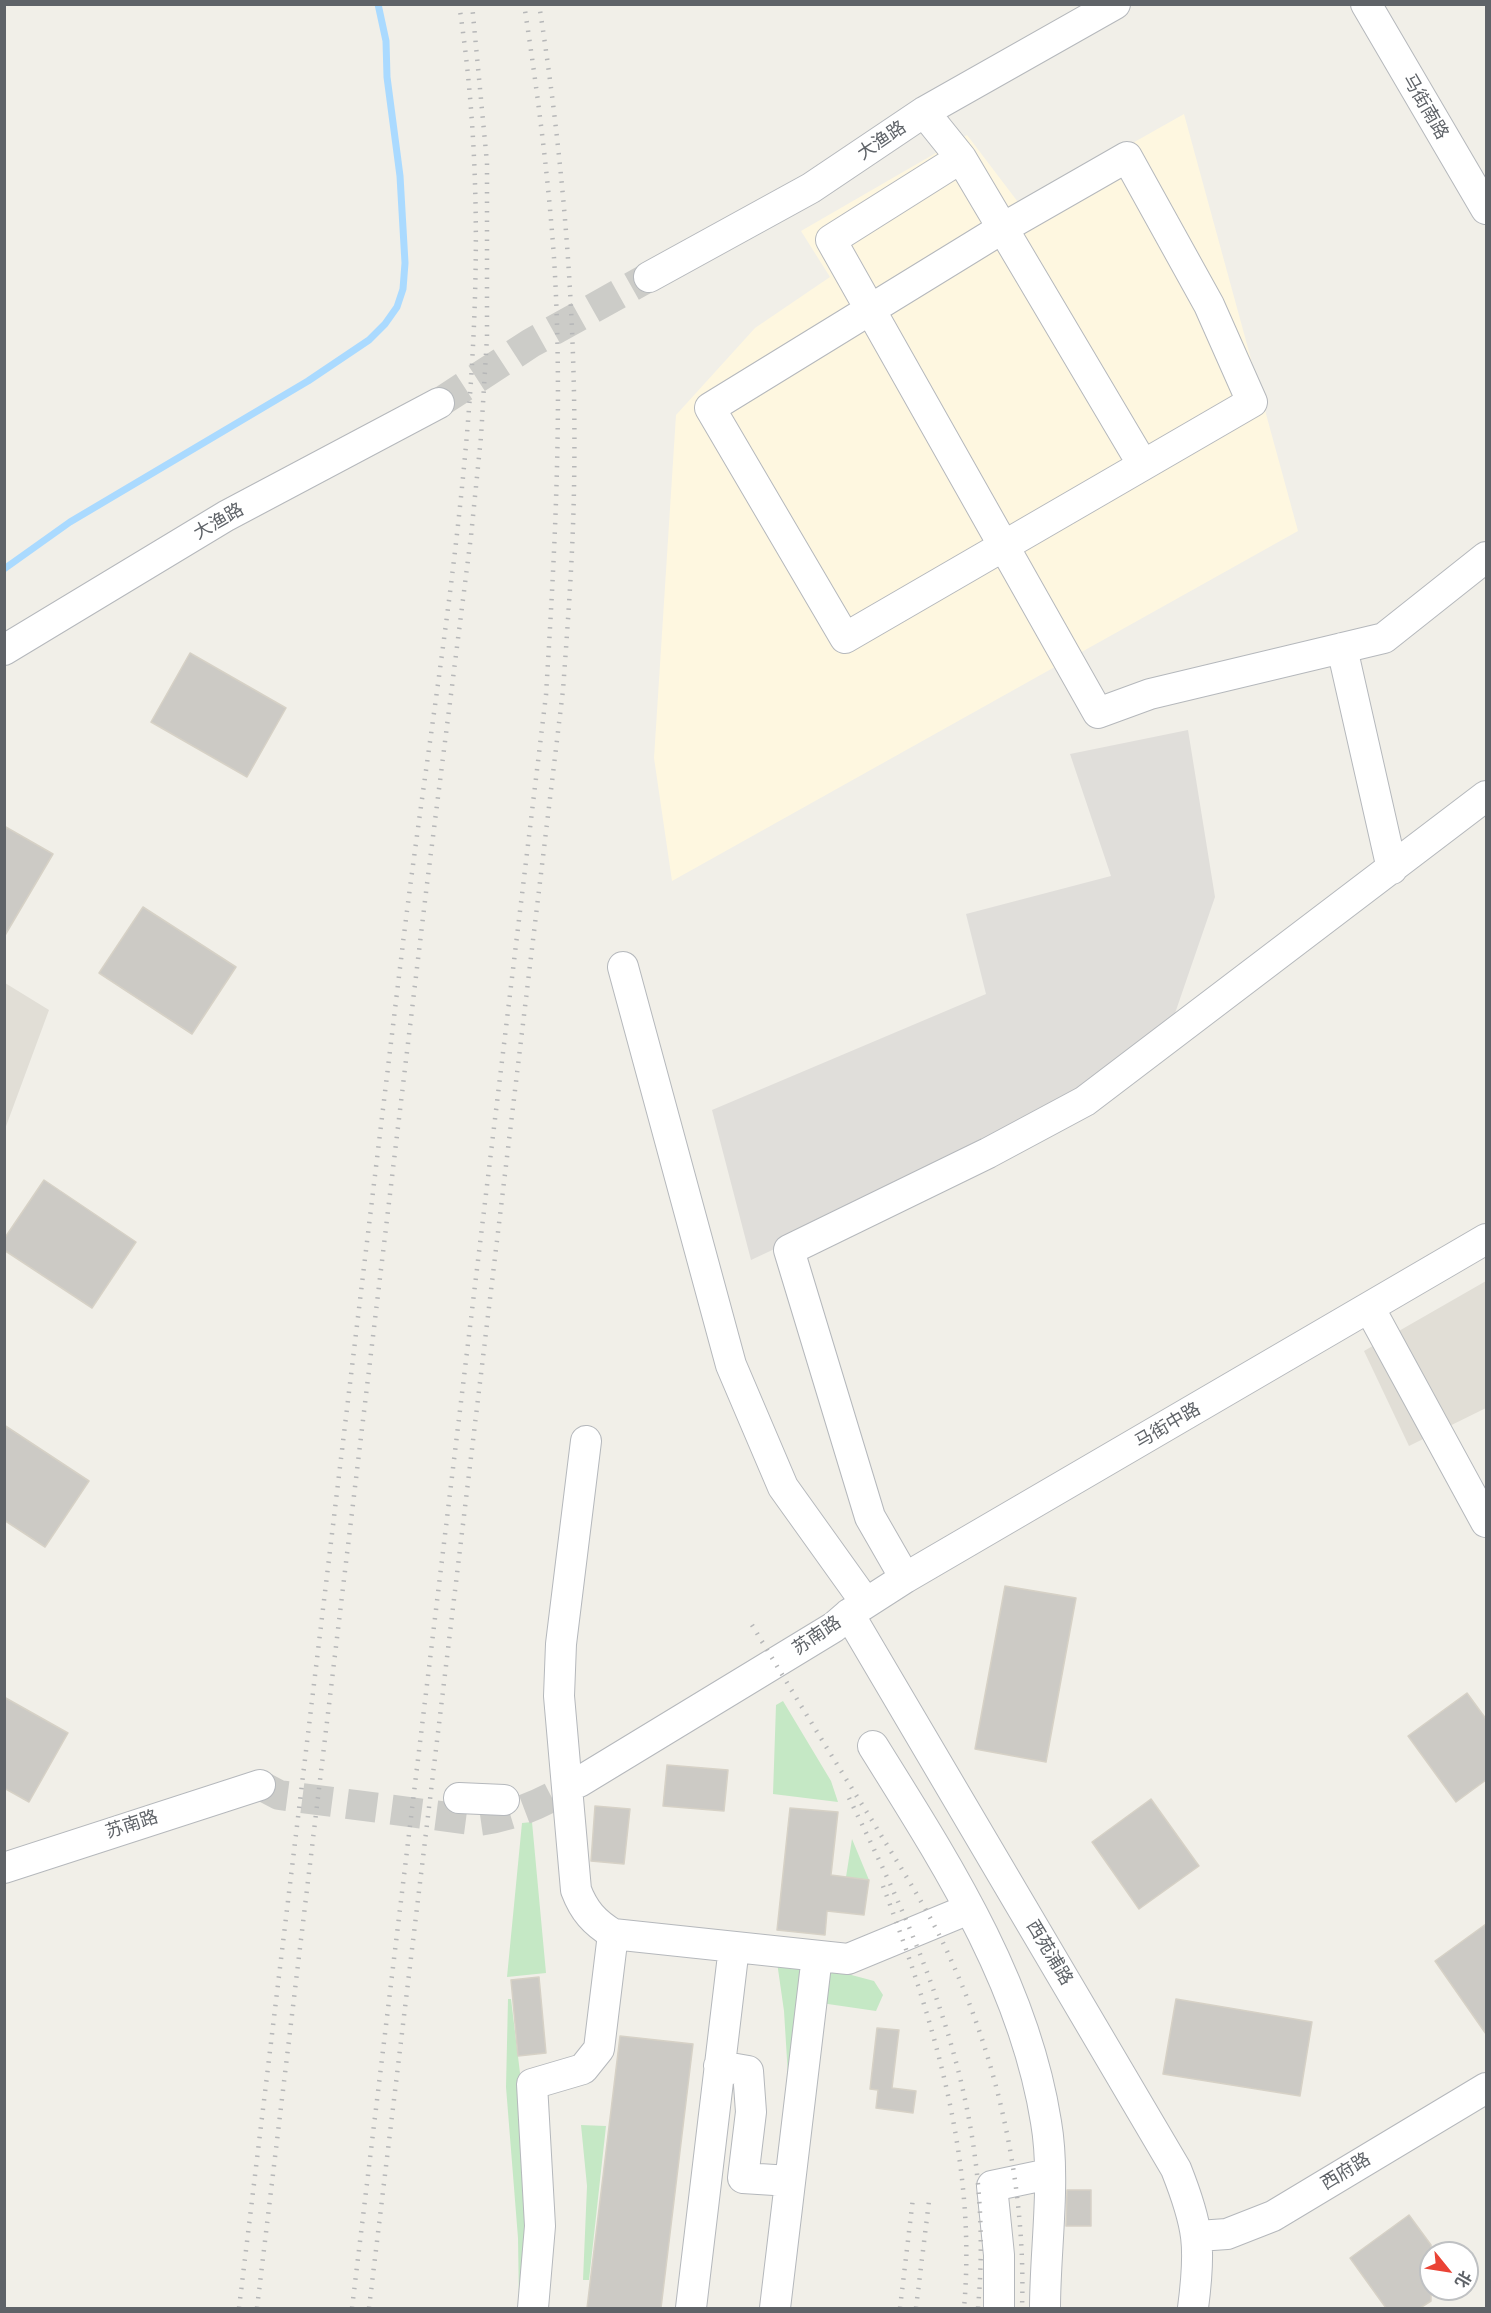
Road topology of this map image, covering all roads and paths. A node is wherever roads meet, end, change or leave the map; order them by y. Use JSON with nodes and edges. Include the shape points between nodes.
{"nodes":[{"id":1,"x":1115,"y":4,"type":"edge"},
{"id":2,"x":1366,"y":4,"type":"edge"},
{"id":3,"x":924,"y":112,"type":"junction"},
{"id":4,"x":961,"y":158,"type":"junction"},
{"id":5,"x":1486,"y":209,"type":"edge"},
{"id":6,"x":1003,"y":228,"type":"junction"},
{"id":7,"x":649,"y":277,"type":"tunnel mouth"},
{"id":8,"x":870,"y":311,"type":"junction"},
{"id":9,"x":439,"y":403,"type":"tunnel mouth"},
{"id":10,"x":1143,"y":465,"type":"junction"},
{"id":11,"x":1005,"y":547,"type":"junction"},
{"id":12,"x":1486,"y":557,"type":"edge"},
{"id":13,"x":1342,"y":648,"type":"junction"},
{"id":14,"x":4,"y":650,"type":"edge"},
{"id":15,"x":1486,"y":796,"type":"edge"},
{"id":16,"x":1392,"y":869,"type":"junction"},
{"id":17,"x":623,"y":968,"type":"dead end"},
{"id":18,"x":1486,"y":1239,"type":"edge"},
{"id":19,"x":1370,"y":1309,"type":"junction"},
{"id":20,"x":586,"y":1441,"type":"dead end"},
{"id":21,"x":1486,"y":1522,"type":"edge"},
{"id":22,"x":905,"y":1578,"type":"junction"},
{"id":23,"x":857,"y":1608,"type":"junction"},
{"id":24,"x":873,"y":1746,"type":"dead end"},
{"id":25,"x":578,"y":1772,"type":"tunnel mouth"},
{"id":26,"x":260,"y":1785,"type":"tunnel mouth"},
{"id":27,"x":459,"y":1798,"type":"dead end"},
{"id":28,"x":504,"y":1800,"type":"dead end"},
{"id":29,"x":4,"y":1868,"type":"edge"},
{"id":30,"x":969,"y":1909,"type":"junction"},
{"id":31,"x":613,"y":1934,"type":"junction"},
{"id":32,"x":734,"y":1947,"type":"junction"},
{"id":33,"x":817,"y":1956,"type":"junction"},
{"id":34,"x":719,"y":2066,"type":"junction"},
{"id":35,"x":1486,"y":2088,"type":"edge"},
{"id":36,"x":1049,"y":2174,"type":"junction"},
{"id":37,"x":790,"y":2181,"type":"junction"},
{"id":38,"x":1198,"y":2236,"type":"junction"},
{"id":39,"x":533,"y":2308,"type":"edge"},
{"id":40,"x":691,"y":2308,"type":"edge"},
{"id":41,"x":775,"y":2308,"type":"edge"},
{"id":42,"x":999,"y":2308,"type":"edge"},
{"id":43,"x":1045,"y":2308,"type":"edge"},
{"id":44,"x":1193,"y":2308,"type":"edge"}],
"edges":[{"from":1,"to":3,"type":"street","name":"大渔路"},
{"from":2,"to":5,"type":"street","name":"马街南路"},
{"from":3,"to":4,"type":"street"},
{"from":3,"to":7,"type":"street","name":"大渔路","via":[[812,188]]},
{"from":4,"to":6,"type":"street"},
{"from":4,"to":8,"type":"street","via":[[831,240]]},
{"from":6,"to":8,"type":"street"},
{"from":6,"to":10,"type":"street"},
{"from":6,"to":10,"type":"street","via":[[1127,158],[1209,305],[1252,402]]},
{"from":8,"to":11,"type":"street"},
{"from":8,"to":11,"type":"street","via":[[710,408],[845,638]]},
{"from":9,"to":14,"type":"street","name":"大渔路","via":[[226,516]]},
{"from":10,"to":11,"type":"street"},
{"from":11,"to":13,"type":"street","via":[[1098,713],[1150,694]]},
{"from":12,"to":13,"type":"street","via":[[1384,638]]},
{"from":13,"to":16,"type":"street"},
{"from":15,"to":16,"type":"street"},
{"from":16,"to":22,"type":"street","via":[[1085,1101],[789,1250],[870,1517]]},
{"from":17,"to":23,"type":"street","name":"西苑浦路","via":[[731,1365],[783,1488]]},
{"from":18,"to":19,"type":"street","name":"马街中路"},
{"from":19,"to":21,"type":"street"},
{"from":19,"to":22,"type":"street","name":"马街中路"},
{"from":20,"to":31,"type":"street","via":[[561,1644],[559,1696],[576,1890],[595,1923]]},
{"from":22,"to":23,"type":"street","name":"马街中路"},
{"from":23,"to":25,"type":"street","name":"苏南路","via":[[834,1627]]},
{"from":23,"to":38,"type":"street","name":"西苑浦路","via":[[1176,2169]]},
{"from":24,"to":30,"type":"street","via":[[949,1869]]},
{"from":26,"to":29,"type":"street","name":"苏南路"},
{"from":27,"to":28,"type":"street"},
{"from":30,"to":33,"type":"street","via":[[848,1959]]},
{"from":30,"to":36,"type":"street","via":[[1014,2001],[1034,2064],[1047,2124]]},
{"from":31,"to":32,"type":"street"},
{"from":31,"to":39,"type":"street","via":[[599,2049],[583,2069],[532,2084],[540,2226]]},
{"from":32,"to":33,"type":"street"},
{"from":32,"to":34,"type":"street"},
{"from":33,"to":37,"type":"street"},
{"from":34,"to":37,"type":"street","via":[[748,2071],[751,2112],[743,2178]]},
{"from":34,"to":40,"type":"street"},
{"from":35,"to":38,"type":"street","name":"西府路","via":[[1273,2216],[1227,2234]]},
{"from":36,"to":42,"type":"street","via":[[992,2186],[999,2255]]},
{"from":36,"to":43,"type":"street"},
{"from":37,"to":41,"type":"street"},
{"from":38,"to":44,"type":"street","name":"西苑浦路"}]}
